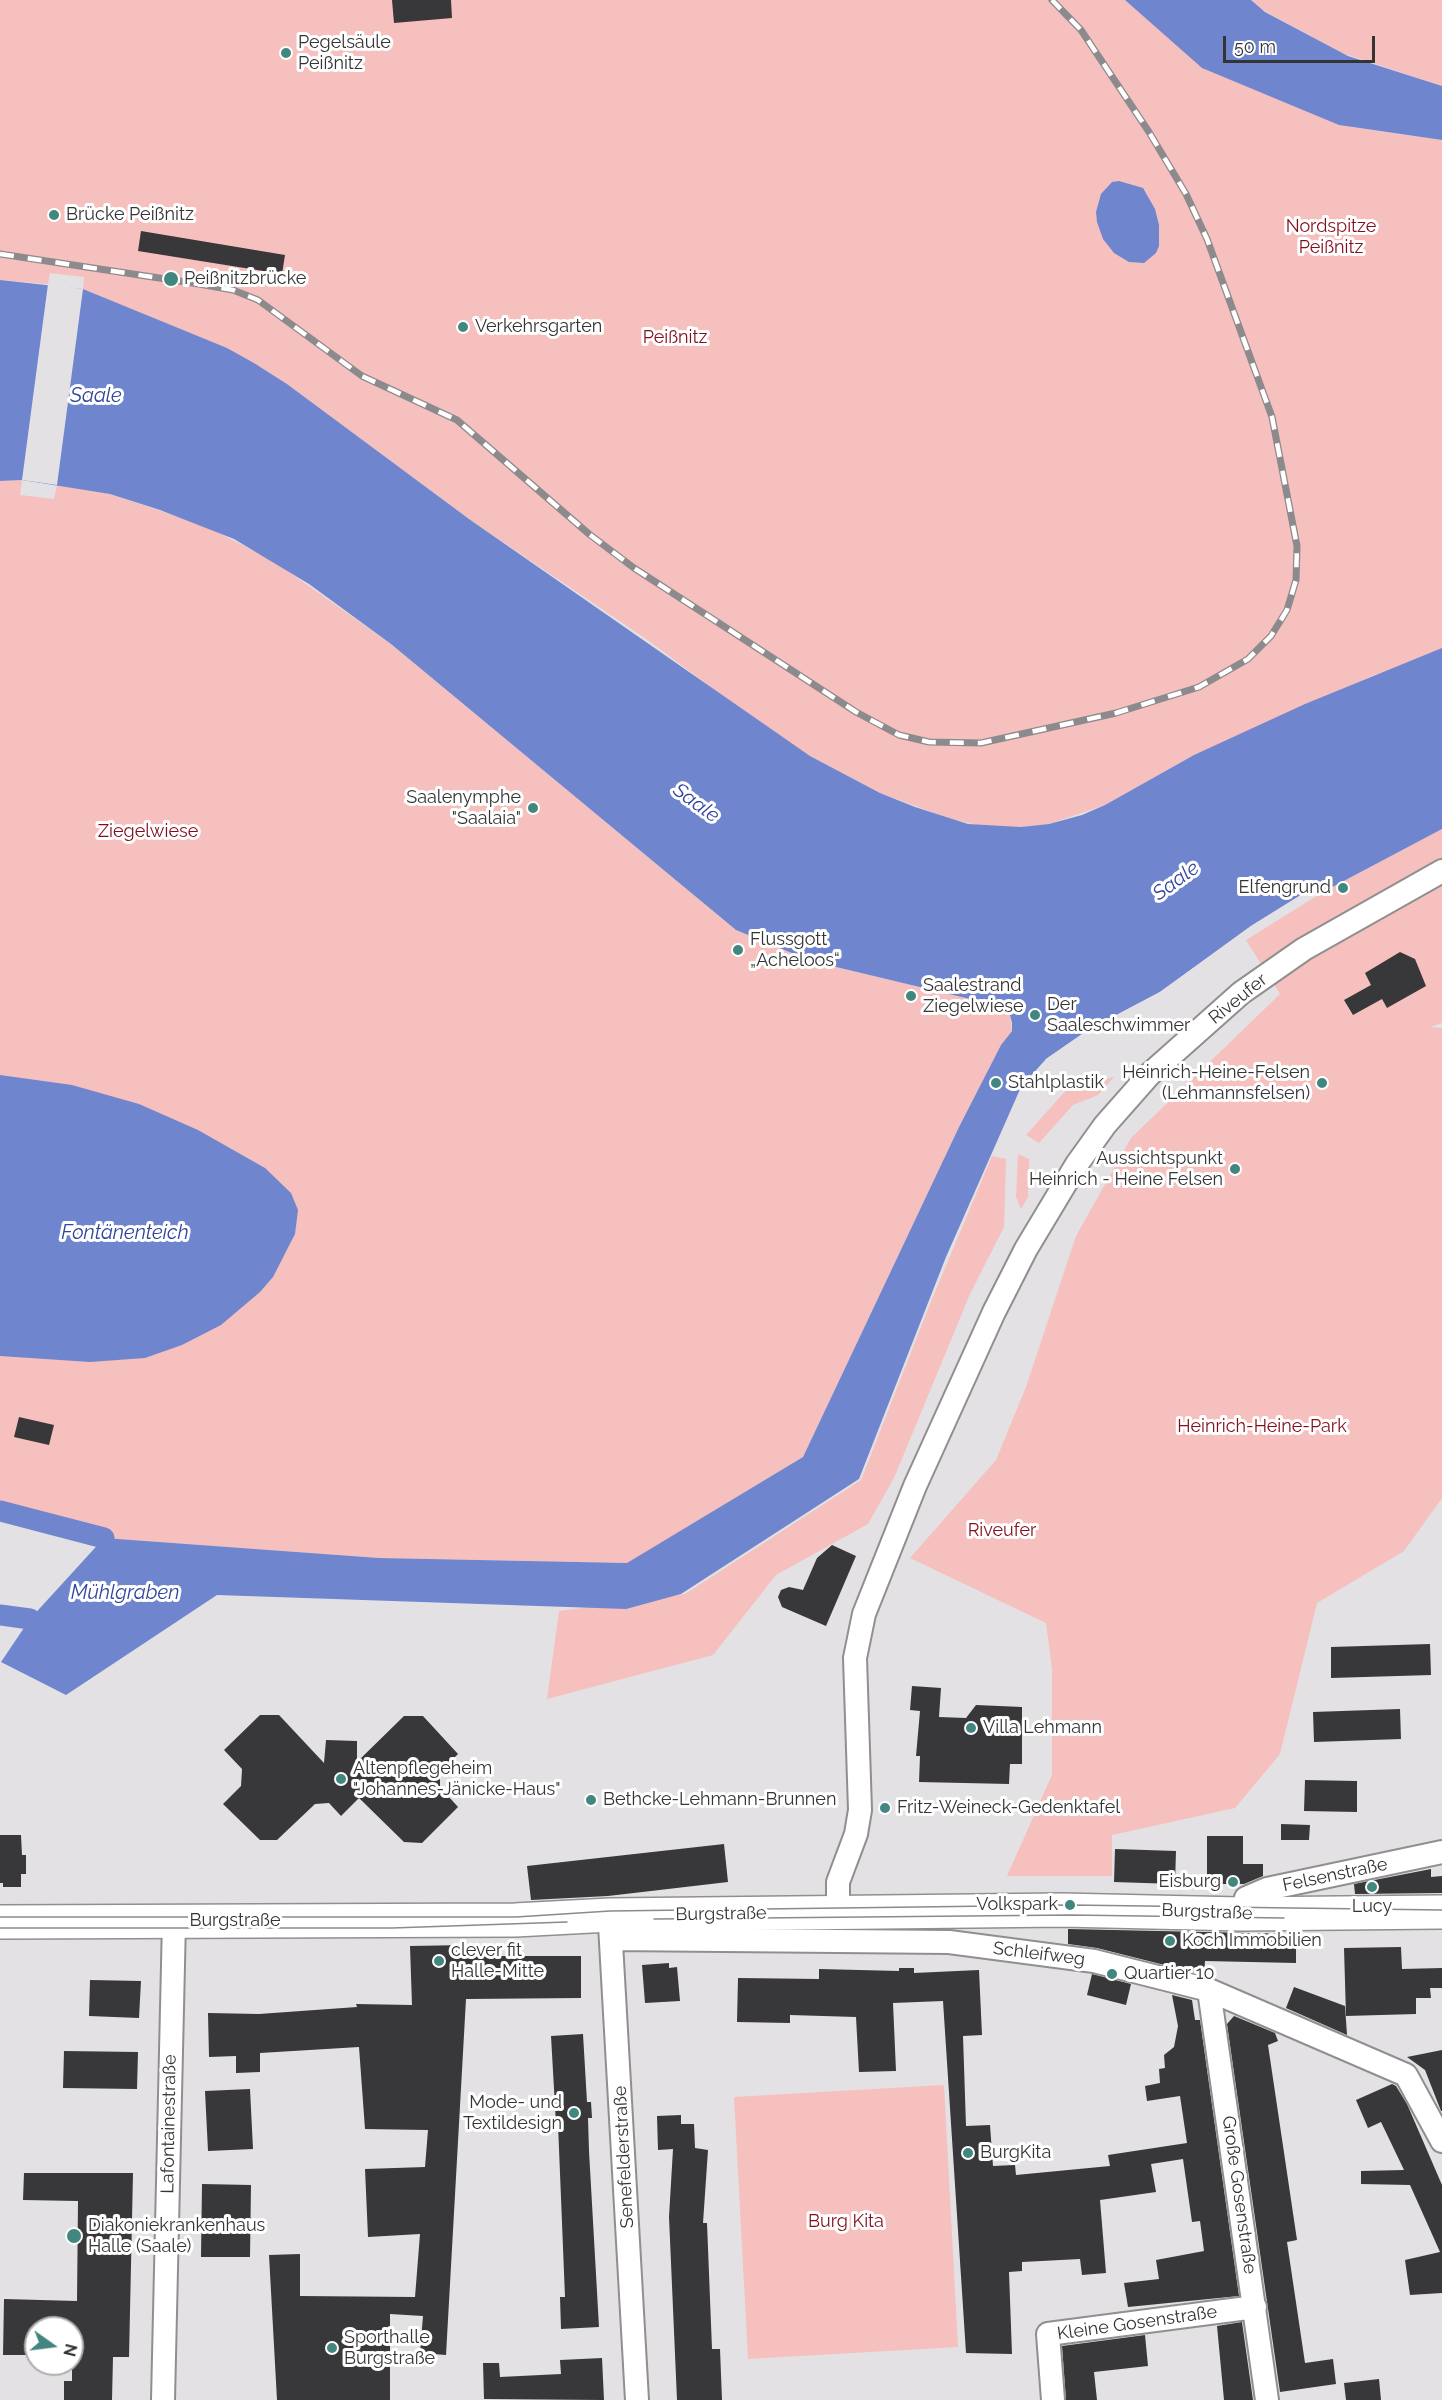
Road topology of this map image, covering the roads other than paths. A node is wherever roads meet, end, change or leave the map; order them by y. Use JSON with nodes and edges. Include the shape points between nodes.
{"nodes":[{"id":1,"x":1442,"y":871,"type":"edge"},
{"id":2,"x":1442,"y":1852,"type":"edge"},
{"id":3,"x":838,"y":1912,"type":"junction"},
{"id":4,"x":1442,"y":1912,"type":"edge"},
{"id":5,"x":1241,"y":1914,"type":"junction"},
{"id":6,"x":174,"y":1921,"type":"junction"},
{"id":7,"x":0,"y":1922,"type":"edge"},
{"id":8,"x":610,"y":1927,"type":"junction"},
{"id":9,"x":1209,"y":1990,"type":"junction"},
{"id":10,"x":1442,"y":2141,"type":"edge"},
{"id":11,"x":1255,"y":2307,"type":"junction"},
{"id":12,"x":163,"y":2400,"type":"edge"},
{"id":13,"x":638,"y":2400,"type":"edge"},
{"id":14,"x":1053,"y":2400,"type":"edge"},
{"id":15,"x":1267,"y":2400,"type":"edge"}],
"edges":[{"from":1,"to":3,"type":"street","name":"Riveufer","via":[[1304,949],[1241,993],[1150,1074],[1077,1164],[1026,1249],[915,1486],[864,1614],[855,1658],[860,1810],[856,1834],[838,1882]]},
{"from":2,"to":5,"type":"street","name":"Felsenstraße","via":[[1267,1889],[1246,1898]]},
{"from":3,"to":5,"type":"street","name":"Burgstraße","via":[[1141,1910]]},
{"from":3,"to":8,"type":"street","name":"Burgstraße"},
{"from":4,"to":5,"type":"street","name":"Burgstraße"},
{"from":6,"to":7,"type":"street","name":"Burgstraße"},
{"from":6,"to":8,"type":"street","name":"Burgstraße","via":[[515,1920]]},
{"from":6,"to":12,"type":"street","name":"Lafontainestraße"},
{"from":8,"to":9,"type":"street","name":"Schleifweg","via":[[949,1942],[1094,1961]]},
{"from":8,"to":13,"type":"street","name":"Senefelderstraße"},
{"from":9,"to":10,"type":"street","name":"Schleifweg","via":[[1406,2075]]},
{"from":9,"to":11,"type":"street","name":"Große Gosenstraße"},
{"from":11,"to":14,"type":"street","name":"Kleine Gosenstraße","via":[[1048,2334]]},
{"from":11,"to":15,"type":"street","name":"Große Gosenstraße"}]}
